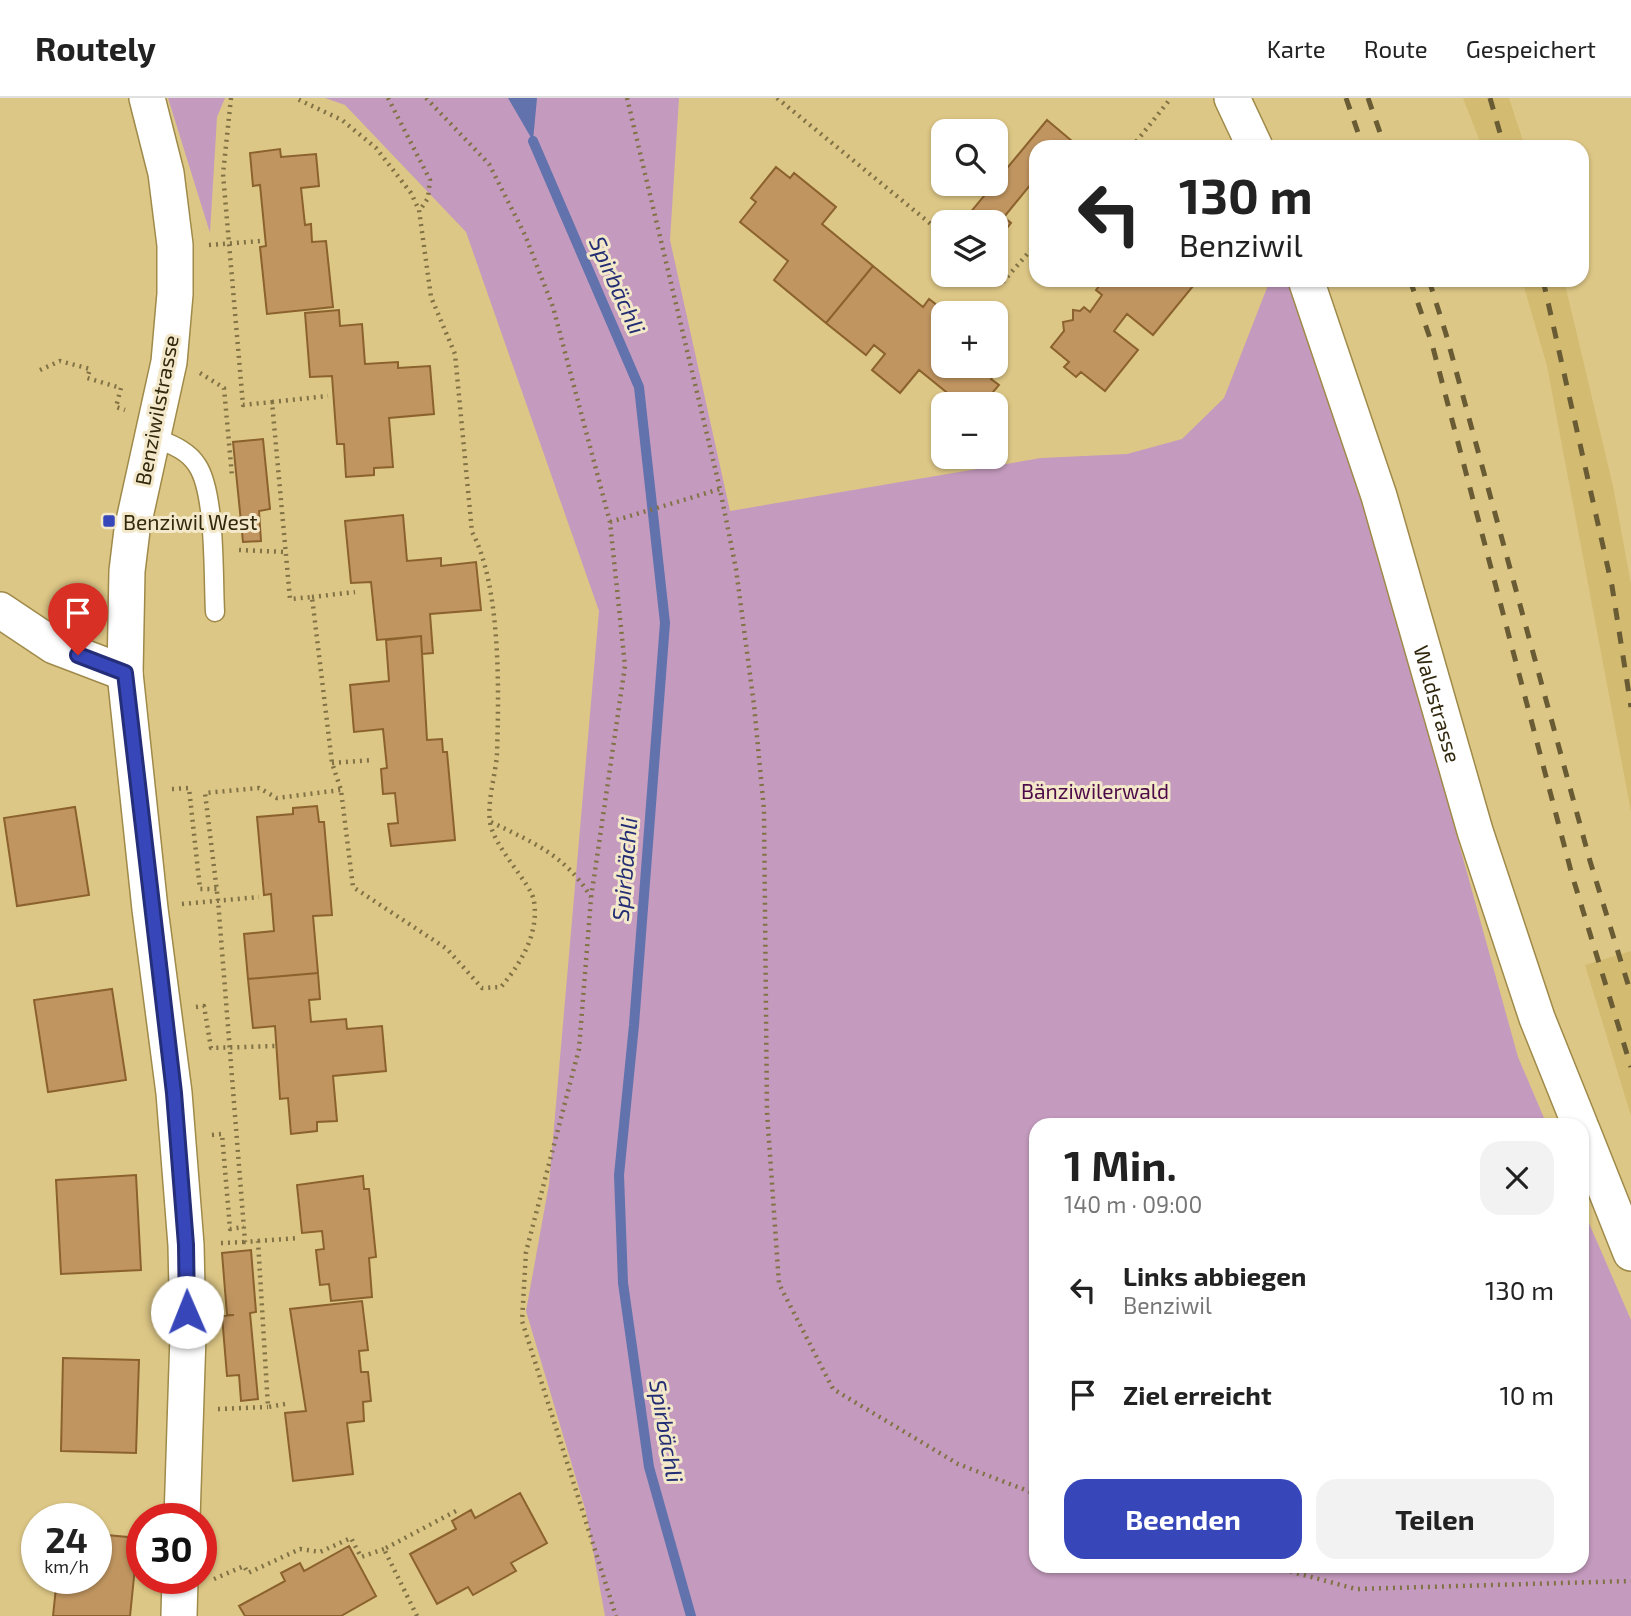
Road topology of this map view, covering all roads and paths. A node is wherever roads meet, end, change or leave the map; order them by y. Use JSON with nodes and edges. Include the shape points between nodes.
{"nodes":[{"id":1,"x":147,"y":98,"type":"edge"},
{"id":2,"x":231,"y":98,"type":"edge"},
{"id":3,"x":295,"y":98,"type":"edge"},
{"id":4,"x":388,"y":98,"type":"edge"},
{"id":5,"x":426,"y":98,"type":"edge"},
{"id":6,"x":627,"y":98,"type":"edge"},
{"id":7,"x":777,"y":98,"type":"edge"},
{"id":8,"x":1171,"y":98,"type":"edge"},
{"id":9,"x":1232,"y":98,"type":"edge"},
{"id":10,"x":1138,"y":140,"type":"edge"},
{"id":11,"x":1252,"y":140,"type":"edge"},
{"id":12,"x":419,"y":210,"type":"junction"},
{"id":13,"x":931,"y":224,"type":"edge"},
{"id":14,"x":261,"y":241,"type":"dead end"},
{"id":15,"x":202,"y":245,"type":"dead end"},
{"id":16,"x":228,"y":245,"type":"junction"},
{"id":17,"x":1029,"y":252,"type":"edge"},
{"id":18,"x":1008,"y":276,"type":"edge"},
{"id":19,"x":1308,"y":287,"type":"edge"},
{"id":20,"x":40,"y":370,"type":"dead end"},
{"id":21,"x":192,"y":370,"type":"dead end"},
{"id":22,"x":328,"y":396,"type":"dead end"},
{"id":23,"x":272,"y":402,"type":"junction"},
{"id":24,"x":142,"y":425,"type":"junction"},
{"id":25,"x":233,"y":484,"type":"dead end"},
{"id":26,"x":720,"y":489,"type":"junction"},
{"id":27,"x":610,"y":522,"type":"junction"},
{"id":28,"x":237,"y":539,"type":"dead end"},
{"id":29,"x":285,"y":552,"type":"junction"},
{"id":30,"x":355,"y":592,"type":"dead end"},
{"id":31,"x":312,"y":597,"type":"junction"},
{"id":32,"x":0,"y":610,"type":"edge"},
{"id":33,"x":215,"y":612,"type":"dead end"},
{"id":34,"x":125,"y":673,"type":"junction"},
{"id":35,"x":372,"y":760,"type":"dead end"},
{"id":36,"x":332,"y":762,"type":"junction"},
{"id":37,"x":171,"y":789,"type":"dead end"},
{"id":38,"x":341,"y":790,"type":"junction"},
{"id":39,"x":490,"y":822,"type":"junction"},
{"id":40,"x":217,"y":889,"type":"junction"},
{"id":41,"x":259,"y":897,"type":"dead end"},
{"id":42,"x":591,"y":898,"type":"junction"},
{"id":43,"x":218,"y":900,"type":"junction"},
{"id":44,"x":188,"y":903,"type":"dead end"},
{"id":45,"x":204,"y":1006,"type":"dead end"},
{"id":46,"x":276,"y":1046,"type":"dead end"},
{"id":47,"x":228,"y":1048,"type":"junction"},
{"id":48,"x":1577,"y":1118,"type":"edge"},
{"id":49,"x":204,"y":1135,"type":"dead end"},
{"id":50,"x":1589,"y":1148,"type":"edge"},
{"id":51,"x":243,"y":1227,"type":"junction"},
{"id":52,"x":299,"y":1238,"type":"dead end"},
{"id":53,"x":258,"y":1241,"type":"junction"},
{"id":54,"x":245,"y":1242,"type":"junction"},
{"id":55,"x":223,"y":1243,"type":"dead end"},
{"id":56,"x":1631,"y":1253,"type":"edge"},
{"id":57,"x":285,"y":1404,"type":"dead end"},
{"id":58,"x":268,"y":1407,"type":"junction"},
{"id":59,"x":230,"y":1408,"type":"dead end"},
{"id":60,"x":1029,"y":1491,"type":"edge"},
{"id":61,"x":182,"y":1503,"type":"edge"},
{"id":62,"x":456,"y":1511,"type":"dead end"},
{"id":63,"x":384,"y":1549,"type":"junction"},
{"id":64,"x":1296,"y":1573,"type":"edge"},
{"id":65,"x":217,"y":1574,"type":"edge"},
{"id":66,"x":1631,"y":1581,"type":"edge"},
{"id":67,"x":189,"y":1594,"type":"edge"},
{"id":68,"x":179,"y":1616,"type":"edge"},
{"id":69,"x":417,"y":1616,"type":"edge"},
{"id":70,"x":616,"y":1616,"type":"edge"}],
"edges":[{"from":1,"to":24,"type":"street","name":"Benziwilstrasse","via":[[166,173],[175,244],[169,362]]},
{"from":2,"to":16,"type":"path","via":[[223,174]]},
{"from":3,"to":12,"type":"path","via":[[342,120],[376,148]]},
{"from":4,"to":12,"type":"path","via":[[430,180],[428,198]]},
{"from":5,"to":27,"type":"path","via":[[489,164],[525,235],[553,307]]},
{"from":6,"to":26,"type":"path"},
{"from":7,"to":13,"type":"path"},
{"from":8,"to":10,"type":"path"},
{"from":9,"to":11,"type":"street"},
{"from":12,"to":39,"type":"path","via":[[432,298],[454,354],[472,532],[481,548],[494,607],[497,753]]},
{"from":14,"to":16,"type":"path"},
{"from":15,"to":16,"type":"path"},
{"from":16,"to":23,"type":"path","via":[[243,405]]},
{"from":17,"to":18,"type":"path"},
{"from":19,"to":48,"type":"street","name":"Waldstrasse","via":[[1379,496],[1475,831],[1537,1018]]},
{"from":20,"to":24,"type":"path","via":[[60,361],[90,369],[87,378],[121,388],[117,407]]},
{"from":21,"to":25,"type":"path","via":[[224,388]]},
{"from":22,"to":23,"type":"path"},
{"from":23,"to":29,"type":"path"},
{"from":24,"to":33,"type":"lane","via":[[182,449],[198,466],[208,492]]},
{"from":24,"to":34,"type":"street","name":"Benziwilstrasse","via":[[127,571]]},
{"from":26,"to":27,"type":"path"},
{"from":26,"to":60,"type":"path","via":[[736,569],[764,810],[767,1112],[779,1284],[832,1389],[958,1464]]},
{"from":27,"to":42,"type":"path","via":[[625,666]]},
{"from":28,"to":29,"type":"path","via":[[239,553]]},
{"from":29,"to":31,"type":"path","via":[[290,599]]},
{"from":30,"to":31,"type":"path"},
{"from":31,"to":36,"type":"path"},
{"from":32,"to":34,"type":"street","via":[[54,646]]},
{"from":34,"to":61,"type":"street","name":"Benziwilstrasse","via":[[174,1093],[186,1245]]},
{"from":35,"to":36,"type":"path"},
{"from":36,"to":38,"type":"path"},
{"from":37,"to":40,"type":"path","via":[[189,788],[200,888]]},
{"from":38,"to":39,"type":"path","via":[[353,887],[447,949],[482,988],[501,987],[521,964],[533,930],[534,898]]},
{"from":38,"to":40,"type":"path","via":[[277,798],[260,788],[205,793]]},
{"from":39,"to":42,"type":"path","via":[[561,859]]},
{"from":40,"to":43,"type":"path"},
{"from":41,"to":43,"type":"path"},
{"from":42,"to":70,"type":"path","via":[[579,1049],[526,1252],[522,1321]]},
{"from":43,"to":44,"type":"path"},
{"from":43,"to":47,"type":"path"},
{"from":45,"to":47,"type":"path","via":[[211,1048]]},
{"from":46,"to":47,"type":"path"},
{"from":47,"to":51,"type":"path"},
{"from":49,"to":51,"type":"path","via":[[222,1134],[230,1229]]},
{"from":50,"to":56,"type":"street"},
{"from":51,"to":54,"type":"path"},
{"from":52,"to":53,"type":"path"},
{"from":53,"to":54,"type":"path"},
{"from":53,"to":58,"type":"path"},
{"from":54,"to":55,"type":"path"},
{"from":57,"to":58,"type":"path"},
{"from":58,"to":59,"type":"path"},
{"from":62,"to":63,"type":"path"},
{"from":63,"to":65,"type":"path","via":[[361,1557],[351,1538],[320,1552],[300,1549],[248,1573],[244,1566]]},
{"from":63,"to":69,"type":"path"},
{"from":64,"to":66,"type":"path","via":[[1356,1589]]},
{"from":67,"to":68,"type":"street"}]}
